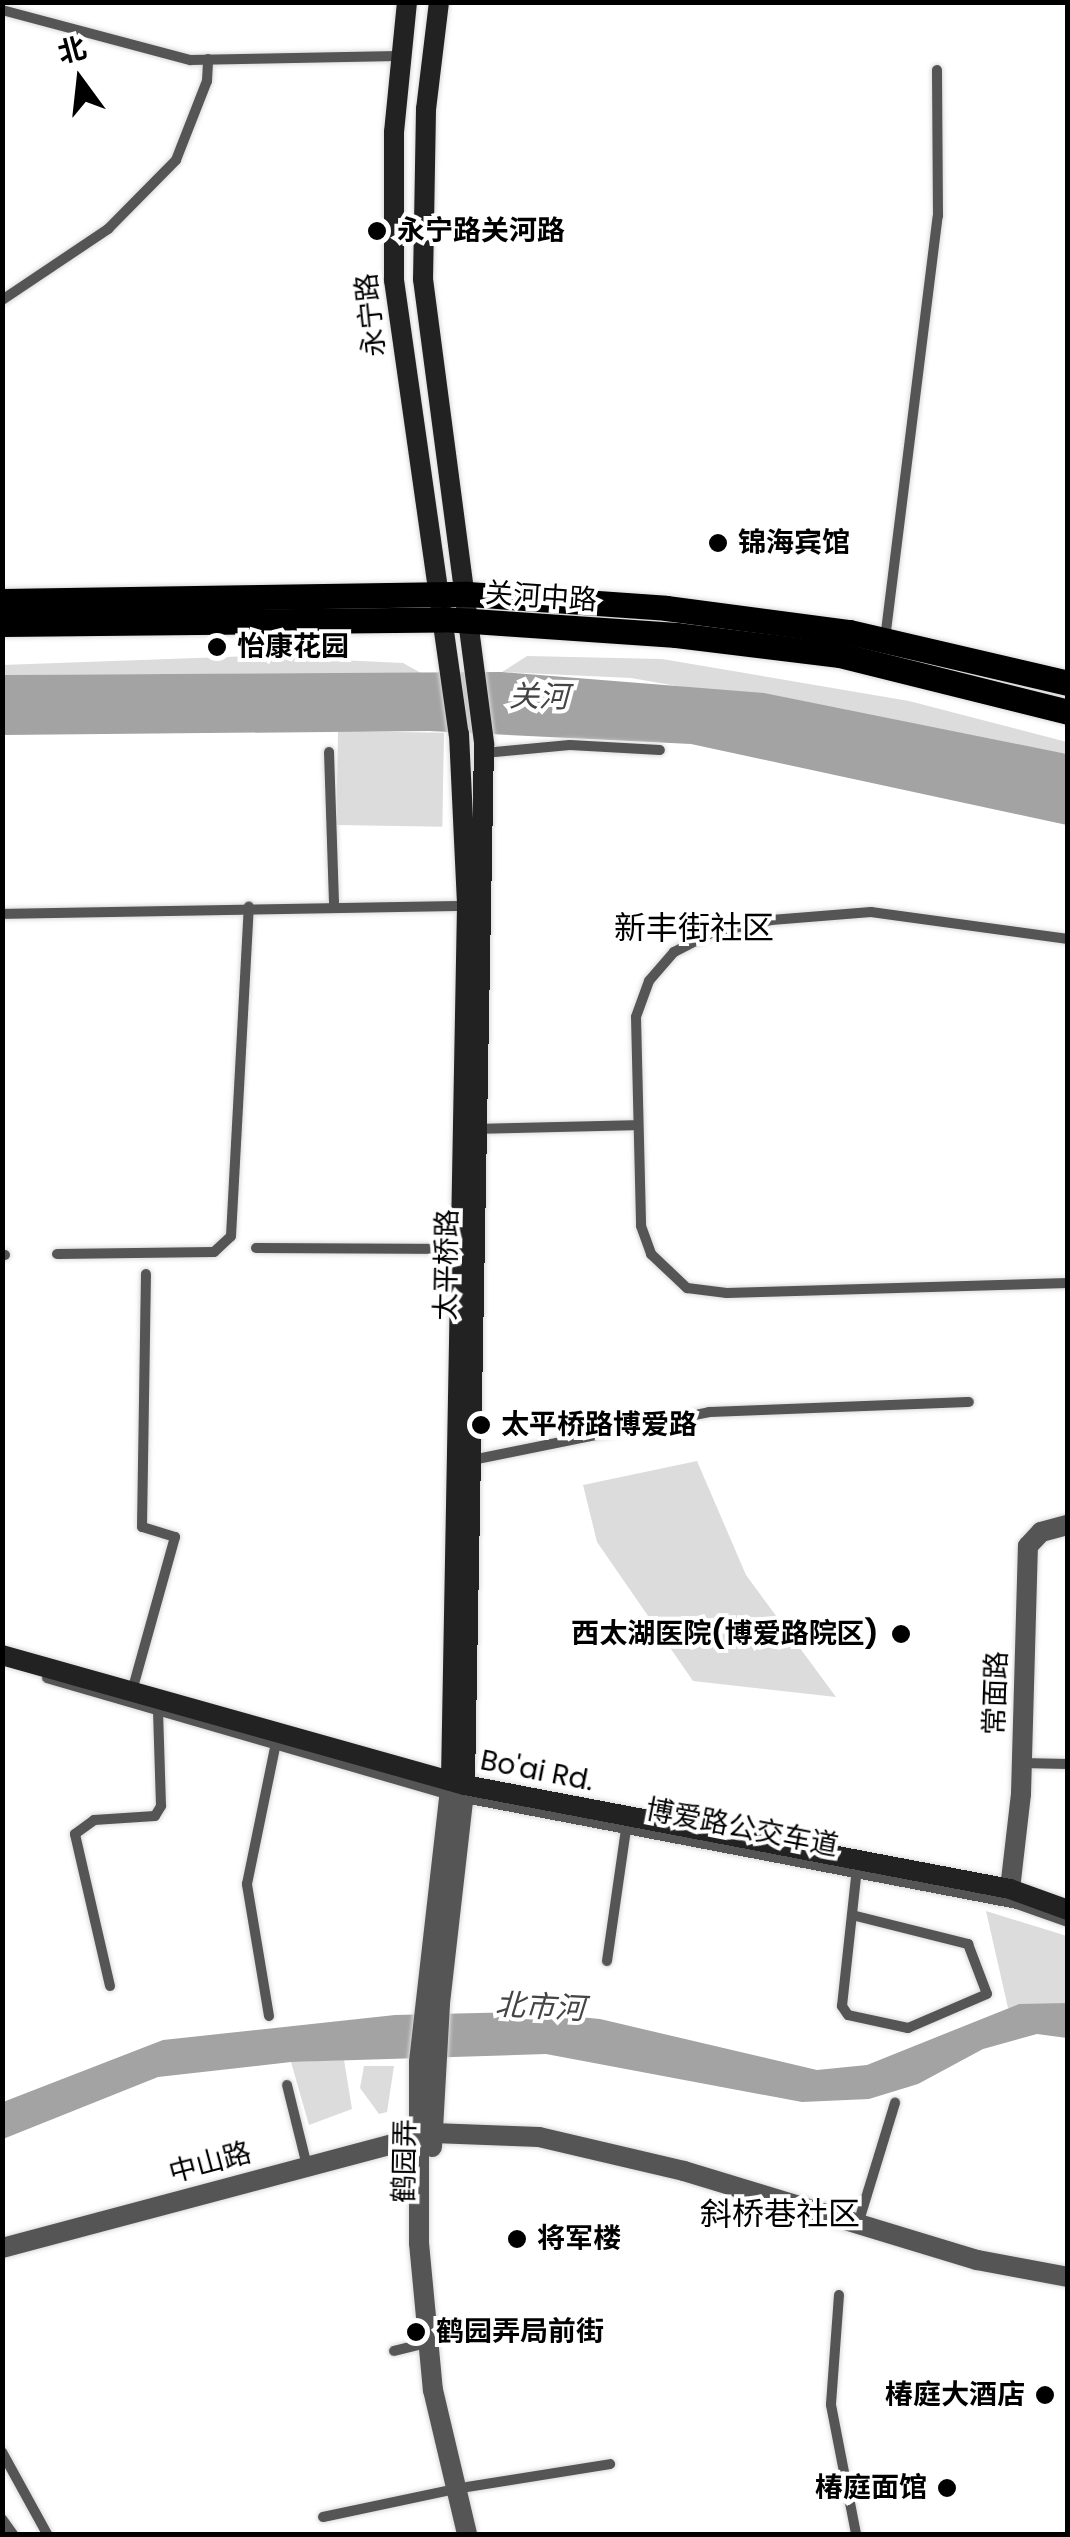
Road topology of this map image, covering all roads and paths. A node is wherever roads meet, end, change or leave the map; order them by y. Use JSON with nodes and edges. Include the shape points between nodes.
{"nodes":[{"id":1,"x":406,"y":2,"type":"edge"},
{"id":2,"x":439,"y":2,"type":"edge"},
{"id":3,"x":2,"y":10,"type":"edge"},
{"id":4,"x":398,"y":56,"type":"junction"},
{"id":5,"x":208,"y":60,"type":"junction"},
{"id":6,"x":937,"y":70,"type":"dead end"},
{"id":7,"x":2,"y":300,"type":"edge"},
{"id":8,"x":468,"y":594,"type":"junction"},
{"id":9,"x":2,"y":601,"type":"edge"},
{"id":10,"x":442,"y":607,"type":"junction"},
{"id":11,"x":470,"y":622,"type":"junction"},
{"id":12,"x":2,"y":624,"type":"edge"},
{"id":13,"x":894,"y":642,"type":"junction"},
{"id":14,"x":1068,"y":683,"type":"edge"},
{"id":15,"x":1068,"y":712,"type":"edge"},
{"id":16,"x":484,"y":749,"type":"junction"},
{"id":17,"x":660,"y":750,"type":"dead end"},
{"id":18,"x":328,"y":752,"type":"dead end"},
{"id":19,"x":249,"y":906,"type":"junction"},
{"id":20,"x":334,"y":906,"type":"junction"},
{"id":21,"x":467,"y":906,"type":"junction"},
{"id":22,"x":2,"y":914,"type":"edge"},
{"id":23,"x":1068,"y":939,"type":"edge"},
{"id":24,"x":638,"y":1125,"type":"junction"},
{"id":25,"x":478,"y":1129,"type":"junction"},
{"id":26,"x":256,"y":1248,"type":"dead end"},
{"id":27,"x":460,"y":1249,"type":"junction"},
{"id":28,"x":57,"y":1254,"type":"dead end"},
{"id":29,"x":146,"y":1274,"type":"dead end"},
{"id":30,"x":1068,"y":1282,"type":"edge"},
{"id":31,"x":968,"y":1402,"type":"dead end"},
{"id":32,"x":471,"y":1460,"type":"junction"},
{"id":33,"x":1068,"y":1525,"type":"edge"},
{"id":34,"x":2,"y":1655,"type":"edge"},
{"id":35,"x":2,"y":1665,"type":"edge"},
{"id":36,"x":132,"y":1692,"type":"junction"},
{"id":37,"x":158,"y":1704,"type":"junction"},
{"id":38,"x":277,"y":1739,"type":"junction"},
{"id":39,"x":1021,"y":1763,"type":"junction"},
{"id":40,"x":1068,"y":1764,"type":"edge"},
{"id":41,"x":457,"y":1790,"type":"junction"},
{"id":42,"x":627,"y":1822,"type":"junction"},
{"id":43,"x":857,"y":1867,"type":"junction"},
{"id":44,"x":1010,"y":1889,"type":"junction"},
{"id":45,"x":1068,"y":1910,"type":"edge"},
{"id":46,"x":852,"y":1914,"type":"junction"},
{"id":47,"x":1068,"y":1922,"type":"edge"},
{"id":48,"x":606,"y":1961,"type":"dead end"},
{"id":49,"x":110,"y":1986,"type":"dead end"},
{"id":50,"x":269,"y":2016,"type":"dead end"},
{"id":51,"x":287,"y":2085,"type":"dead end"},
{"id":52,"x":894,"y":2104,"type":"dead end"},
{"id":53,"x":426,"y":2134,"type":"junction"},
{"id":54,"x":308,"y":2166,"type":"junction"},
{"id":55,"x":858,"y":2224,"type":"junction"},
{"id":56,"x":2,"y":2248,"type":"edge"},
{"id":57,"x":1068,"y":2277,"type":"edge"},
{"id":58,"x":839,"y":2295,"type":"dead end"},
{"id":59,"x":427,"y":2343,"type":"junction"},
{"id":60,"x":394,"y":2351,"type":"dead end"},
{"id":61,"x":2,"y":2452,"type":"edge"},
{"id":62,"x":610,"y":2464,"type":"dead end"},
{"id":63,"x":462,"y":2488,"type":"junction"},
{"id":64,"x":323,"y":2517,"type":"dead end"},
{"id":65,"x":2,"y":2519,"type":"edge"},
{"id":66,"x":13,"y":2534,"type":"edge"},
{"id":67,"x":46,"y":2534,"type":"edge"},
{"id":68,"x":467,"y":2534,"type":"edge"},
{"id":69,"x":478,"y":2534,"type":"edge"},
{"id":70,"x":856,"y":2534,"type":"edge"}],
"edges":[{"from":1,"to":4,"type":"main road","name":"永宁路"},
{"from":2,"to":8,"type":"main road","name":"永宁路","via":[[426,109],[423,280]]},
{"from":3,"to":5,"type":"lane","via":[[172,57]]},
{"from":4,"to":5,"type":"lane"},
{"from":4,"to":10,"type":"main road","name":"永宁路","via":[[394,280]]},
{"from":5,"to":7,"type":"lane","via":[[207,80],[176,160],[108,229]]},
{"from":6,"to":13,"type":"lane","via":[[938,216]]},
{"from":8,"to":10,"type":"main road","name":"关河中路"},
{"from":8,"to":11,"type":"main road"},
{"from":8,"to":13,"type":"main road","name":"关河中路","via":[[666,608]]},
{"from":9,"to":10,"type":"main road","name":"关河中路"},
{"from":10,"to":11,"type":"main road","name":"关河中路"},
{"from":10,"to":12,"type":"main road","name":"关河中路"},
{"from":10,"to":21,"type":"main road","via":[[459,741]]},
{"from":11,"to":15,"type":"main road","name":"关河中路","via":[[840,654]]},
{"from":11,"to":16,"type":"main road","name":"太平桥路"},
{"from":13,"to":14,"type":"main road","name":"关河中路"},
{"from":16,"to":17,"type":"lane"},
{"from":16,"to":25,"type":"main road","name":"太平桥路"},
{"from":18,"to":20,"type":"lane"},
{"from":19,"to":20,"type":"lane"},
{"from":19,"to":22,"type":"lane"},
{"from":19,"to":28,"type":"lane","via":[[231,1236],[214,1252]]},
{"from":20,"to":21,"type":"lane"},
{"from":21,"to":27,"type":"main road"},
{"from":23,"to":24,"type":"lane","via":[[871,912],[772,920],[710,934],[674,952],[649,981],[636,1016]]},
{"from":24,"to":25,"type":"lane"},
{"from":24,"to":30,"type":"lane","via":[[642,1226],[651,1254],[687,1288],[727,1293]]},
{"from":25,"to":32,"type":"main road","name":"太平桥路"},
{"from":26,"to":27,"type":"lane"},
{"from":27,"to":41,"type":"main road"},
{"from":29,"to":36,"type":"lane","via":[[142,1527],[175,1538]]},
{"from":31,"to":32,"type":"lane","via":[[709,1412]]},
{"from":32,"to":41,"type":"main road","name":"太平桥路"},
{"from":33,"to":39,"type":"street","name":"常面路","via":[[1041,1532],[1028,1546]]},
{"from":34,"to":36,"type":"main road","name":"Bo'ai Rd."},
{"from":35,"to":37,"type":"lane"},
{"from":36,"to":37,"type":"main road","name":"Bo'ai Rd."},
{"from":37,"to":38,"type":"main road","name":"Bo'ai Rd."},
{"from":37,"to":49,"type":"lane","via":[[162,1806],[155,1816],[94,1820],[74,1834]]},
{"from":38,"to":41,"type":"main road","name":"Bo'ai Rd."},
{"from":38,"to":50,"type":"lane","via":[[248,1884]]},
{"from":39,"to":40,"type":"lane"},
{"from":39,"to":44,"type":"street","name":"常面路"},
{"from":41,"to":42,"type":"main road","name":"Bo'ai Rd."},
{"from":41,"to":53,"type":"street","name":"鹤园弄","via":[[432,2002]]},
{"from":42,"to":43,"type":"main road","name":"Bo'ai Rd."},
{"from":42,"to":48,"type":"lane"},
{"from":43,"to":44,"type":"main road","name":"Bo'ai Rd."},
{"from":43,"to":46,"type":"lane"},
{"from":43,"to":47,"type":"lane","name":"博爱路公交车道"},
{"from":44,"to":45,"type":"main road","name":"Bo'ai Rd."},
{"from":46,"to":46,"type":"lane","via":[[842,2006],[848,2015],[908,2028],[987,1994],[968,1944]]},
{"from":51,"to":54,"type":"lane"},
{"from":52,"to":55,"type":"lane"},
{"from":53,"to":54,"type":"street","name":"中山路"},
{"from":53,"to":55,"type":"street","name":"中山路","via":[[539,2137],[684,2170]]},
{"from":53,"to":59,"type":"street","name":"鹤园弄"},
{"from":53,"to":63,"type":"street","name":"鹤园弄","via":[[443,2374]]},
{"from":54,"to":56,"type":"street","name":"中山路"},
{"from":55,"to":57,"type":"street","name":"中山路","via":[[977,2260]]},
{"from":58,"to":70,"type":"lane","via":[[831,2405]]},
{"from":59,"to":60,"type":"lane"},
{"from":59,"to":63,"type":"street","name":"鹤园弄"},
{"from":61,"to":67,"type":"lane"},
{"from":62,"to":63,"type":"lane"},
{"from":63,"to":64,"type":"lane"},
{"from":63,"to":68,"type":"street","name":"鹤园弄"},
{"from":63,"to":69,"type":"street","name":"鹤园弄"},
{"from":65,"to":66,"type":"lane"}]}
